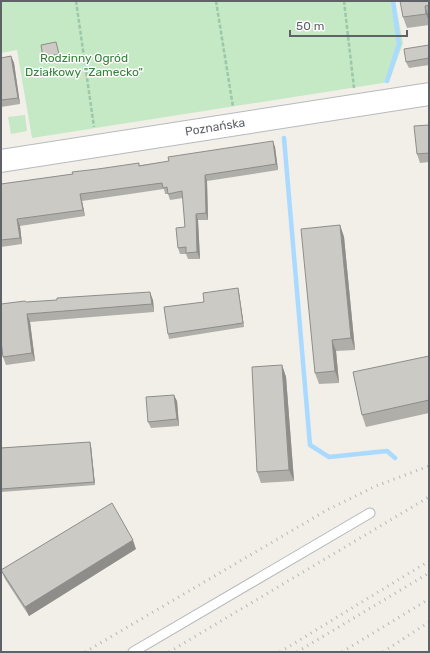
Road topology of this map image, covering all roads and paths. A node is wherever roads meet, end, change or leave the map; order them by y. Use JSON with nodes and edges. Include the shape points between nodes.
{"nodes":[{"id":1,"x":76,"y":1,"type":"edge"},
{"id":2,"x":216,"y":1,"type":"edge"},
{"id":3,"x":344,"y":1,"type":"edge"},
{"id":4,"x":429,"y":94,"type":"edge"},
{"id":5,"x":355,"y":105,"type":"junction"},
{"id":6,"x":235,"y":124,"type":"junction"},
{"id":7,"x":97,"y":146,"type":"junction"},
{"id":8,"x":1,"y":161,"type":"edge"},
{"id":9,"x":370,"y":513,"type":"dead end"},
{"id":10,"x":133,"y":652,"type":"edge"}],
"edges":[{"from":1,"to":7,"type":"path"},
{"from":2,"to":6,"type":"path"},
{"from":3,"to":5,"type":"path"},
{"from":4,"to":5,"type":"street","name":"Poznańska"},
{"from":5,"to":6,"type":"street","name":"Poznańska"},
{"from":6,"to":7,"type":"street","name":"Poznańska"},
{"from":7,"to":8,"type":"street","name":"Poznańska"},
{"from":9,"to":10,"type":"lane"}]}
